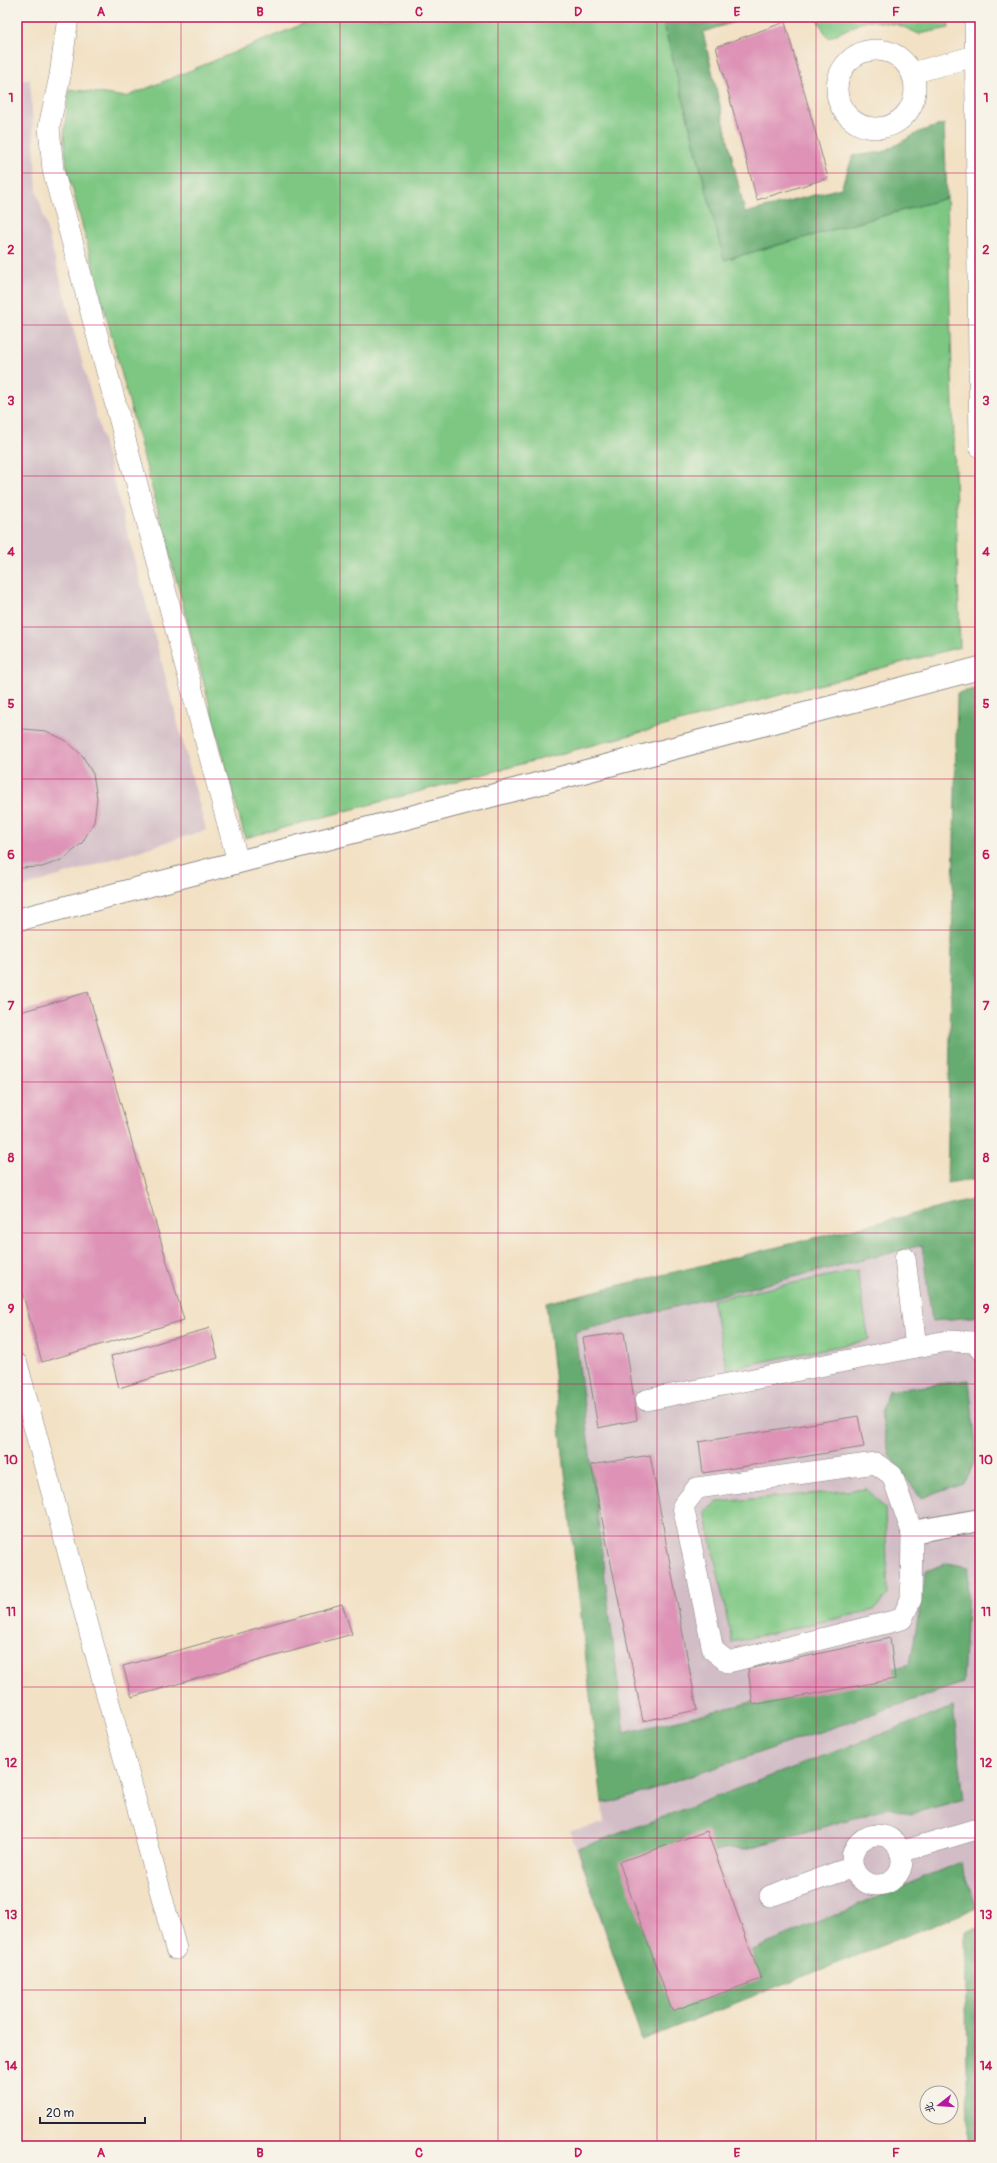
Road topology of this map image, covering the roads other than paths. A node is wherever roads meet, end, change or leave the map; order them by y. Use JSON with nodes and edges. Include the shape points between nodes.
{"nodes":[{"id":1,"x":68,"y":17,"type":"edge"},
{"id":2,"x":975,"y":17,"type":"edge"},
{"id":3,"x":975,"y":56,"type":"junction"},
{"id":4,"x":912,"y":73,"type":"dead end"},
{"id":5,"x":980,"y":447,"type":"edge"},
{"id":6,"x":980,"y":668,"type":"edge"},
{"id":7,"x":238,"y":862,"type":"junction"},
{"id":8,"x":17,"y":920,"type":"edge"},
{"id":9,"x":905,"y":1258,"type":"dead end"},
{"id":10,"x":916,"y":1347,"type":"junction"},
{"id":11,"x":980,"y":1349,"type":"edge"},
{"id":12,"x":17,"y":1364,"type":"edge"},
{"id":13,"x":646,"y":1400,"type":"dead end"},
{"id":14,"x":980,"y":1520,"type":"edge"},
{"id":15,"x":912,"y":1532,"type":"junction"},
{"id":16,"x":980,"y":1828,"type":"edge"},
{"id":17,"x":900,"y":1852,"type":"junction"},
{"id":18,"x":853,"y":1867,"type":"junction"},
{"id":19,"x":770,"y":1896,"type":"dead end"},
{"id":20,"x":176,"y":1949,"type":"dead end"}],
"edges":[{"from":1,"to":7,"type":"lane","via":[[60,76],[49,127],[53,170]]},
{"from":2,"to":3,"type":"lane"},
{"from":3,"to":4,"type":"lane"},
{"from":3,"to":5,"type":"lane"},
{"from":6,"to":7,"type":"street"},
{"from":7,"to":8,"type":"street"},
{"from":9,"to":10,"type":"lane"},
{"from":10,"to":11,"type":"lane","via":[[947,1341],[974,1342]]},
{"from":10,"to":13,"type":"lane"},
{"from":12,"to":20,"type":"lane"},
{"from":14,"to":15,"type":"street"},
{"from":15,"to":15,"type":"lane","via":[[911,1599],[902,1619],[728,1662],[713,1650],[683,1506],[696,1488],[875,1463],[892,1475]]},
{"from":16,"to":17,"type":"lane"},
{"from":17,"to":18,"type":"lane","via":[[890,1839],[874,1836],[866,1838],[854,1851]]},
{"from":17,"to":18,"type":"lane","via":[[901,1868],[892,1880],[885,1884],[863,1881]]},
{"from":18,"to":19,"type":"lane"}]}
